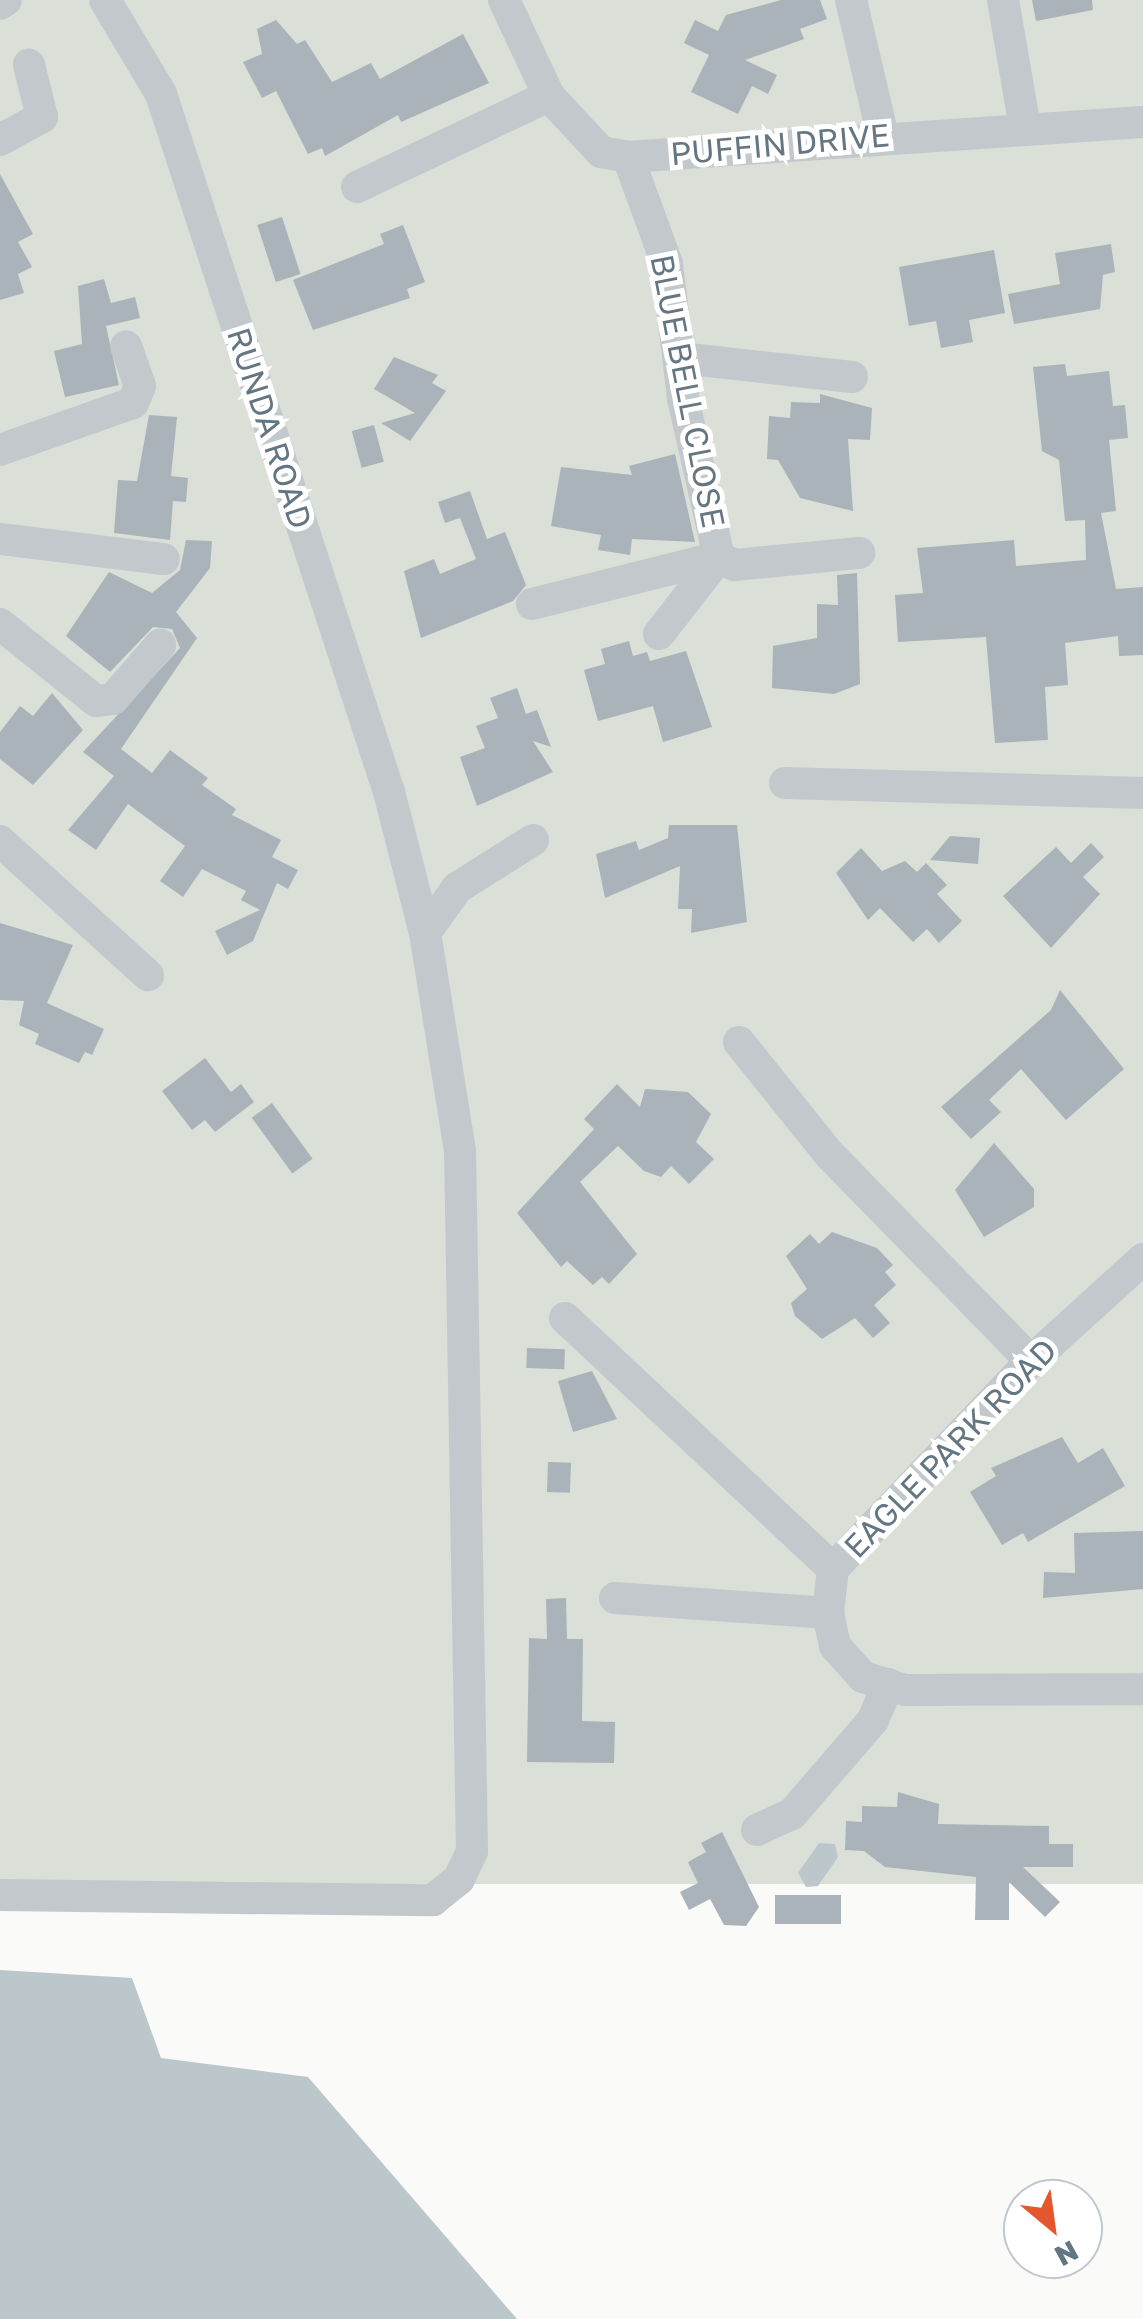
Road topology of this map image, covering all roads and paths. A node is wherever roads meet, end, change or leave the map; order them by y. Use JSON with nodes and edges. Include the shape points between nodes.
{"nodes":[{"id":1,"x":106,"y":0,"type":"edge"},
{"id":2,"x":504,"y":0,"type":"edge"},
{"id":3,"x":850,"y":0,"type":"edge"},
{"id":4,"x":1003,"y":0,"type":"edge"},
{"id":5,"x":29,"y":65,"type":"dead end"},
{"id":6,"x":549,"y":96,"type":"junction"},
{"id":7,"x":1143,"y":122,"type":"edge"},
{"id":8,"x":1025,"y":128,"type":"junction"},
{"id":9,"x":883,"y":136,"type":"junction"},
{"id":10,"x":0,"y":140,"type":"edge"},
{"id":11,"x":628,"y":157,"type":"junction"},
{"id":12,"x":357,"y":187,"type":"dead end"},
{"id":13,"x":126,"y":346,"type":"dead end"},
{"id":14,"x":680,"y":358,"type":"junction"},
{"id":15,"x":852,"y":376,"type":"dead end"},
{"id":16,"x":0,"y":450,"type":"edge"},
{"id":17,"x":0,"y":539,"type":"edge"},
{"id":18,"x":860,"y":553,"type":"dead end"},
{"id":19,"x":719,"y":557,"type":"junction"},
{"id":20,"x":164,"y":559,"type":"dead end"},
{"id":21,"x":532,"y":604,"type":"dead end"},
{"id":22,"x":0,"y":624,"type":"edge"},
{"id":23,"x":659,"y":634,"type":"dead end"},
{"id":24,"x":160,"y":645,"type":"dead end"},
{"id":25,"x":784,"y":783,"type":"dead end"},
{"id":26,"x":1143,"y":794,"type":"edge"},
{"id":27,"x":533,"y":840,"type":"dead end"},
{"id":28,"x":0,"y":841,"type":"edge"},
{"id":29,"x":425,"y":933,"type":"junction"},
{"id":30,"x":148,"y":975,"type":"dead end"},
{"id":31,"x":739,"y":1042,"type":"dead end"},
{"id":32,"x":1143,"y":1259,"type":"edge"},
{"id":33,"x":565,"y":1318,"type":"dead end"},
{"id":34,"x":1030,"y":1361,"type":"junction"},
{"id":35,"x":833,"y":1568,"type":"junction"},
{"id":36,"x":615,"y":1598,"type":"dead end"},
{"id":37,"x":828,"y":1613,"type":"junction"},
{"id":38,"x":888,"y":1684,"type":"junction"},
{"id":39,"x":1143,"y":1690,"type":"edge"},
{"id":40,"x":757,"y":1830,"type":"dead end"},
{"id":41,"x":0,"y":1895,"type":"edge"}],
"edges":[{"from":1,"to":29,"type":"street","name":"RUNDA ROAD","via":[[161,94],[410,867]]},
{"from":2,"to":6,"type":"street","name":"PUFFIN DRIVE"},
{"from":3,"to":9,"type":"street"},
{"from":4,"to":8,"type":"street"},
{"from":5,"to":10,"type":"street","via":[[42,116]]},
{"from":6,"to":11,"type":"street","name":"PUFFIN DRIVE","via":[[601,152]]},
{"from":6,"to":12,"type":"street"},
{"from":7,"to":8,"type":"street","name":"PUFFIN DRIVE"},
{"from":8,"to":9,"type":"street","name":"PUFFIN DRIVE"},
{"from":9,"to":11,"type":"street","name":"PUFFIN DRIVE"},
{"from":11,"to":14,"type":"street","name":"BLUE BELL CLOSE","via":[[667,264]]},
{"from":13,"to":16,"type":"street","via":[[140,386],[133,403]]},
{"from":14,"to":15,"type":"street"},
{"from":14,"to":19,"type":"street","name":"BLUE BELL CLOSE"},
{"from":17,"to":20,"type":"street"},
{"from":18,"to":19,"type":"street","via":[[734,566]]},
{"from":19,"to":21,"type":"street","name":"BLUE BELL CLOSE"},
{"from":19,"to":23,"type":"street"},
{"from":22,"to":24,"type":"street","via":[[96,701],[113,698]]},
{"from":25,"to":26,"type":"street"},
{"from":27,"to":29,"type":"street","via":[[457,888]]},
{"from":28,"to":30,"type":"street"},
{"from":29,"to":41,"type":"street","name":"RUNDA ROAD","via":[[460,1150],[472,1851],[459,1879],[433,1900]]},
{"from":31,"to":34,"type":"street","via":[[830,1155]]},
{"from":32,"to":34,"type":"street","name":"EAGLE PARK ROAD"},
{"from":33,"to":35,"type":"street"},
{"from":34,"to":35,"type":"street","name":"EAGLE PARK ROAD"},
{"from":35,"to":37,"type":"street","name":"EAGLE PARK ROAD"},
{"from":36,"to":37,"type":"street"},
{"from":37,"to":38,"type":"street","name":"EAGLE PARK ROAD","via":[[835,1646],[864,1676]]},
{"from":38,"to":39,"type":"street"},
{"from":38,"to":40,"type":"street","via":[[872,1720],[792,1814]]}]}
